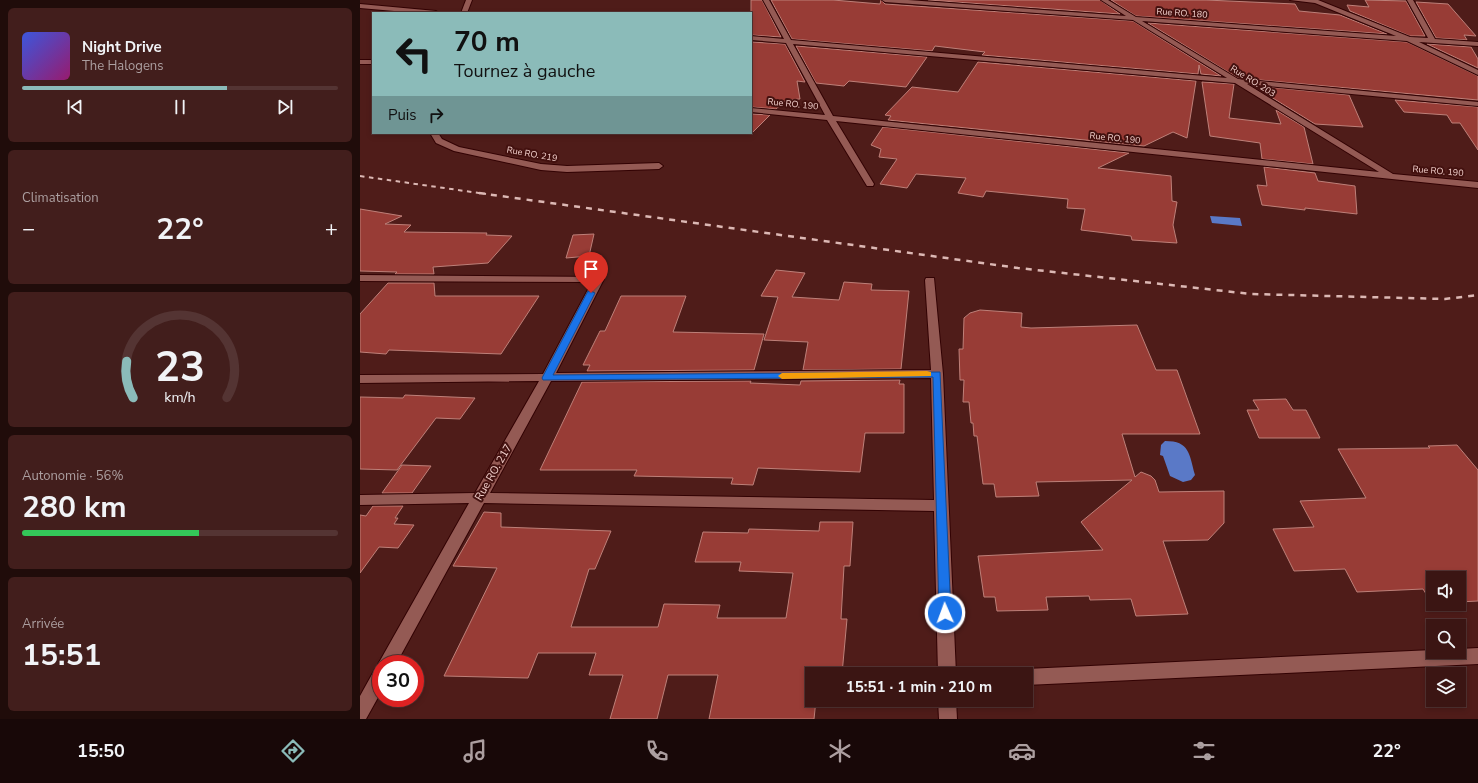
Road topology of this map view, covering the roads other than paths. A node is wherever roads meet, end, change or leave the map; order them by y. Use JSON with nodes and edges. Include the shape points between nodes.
{"nodes":[{"id":1,"x":469,"y":0,"type":"edge"},
{"id":2,"x":766,"y":0,"type":"edge"},
{"id":3,"x":885,"y":0,"type":"edge"},
{"id":4,"x":1104,"y":0,"type":"edge"},
{"id":5,"x":1293,"y":0,"type":"edge"},
{"id":6,"x":1410,"y":0,"type":"edge"},
{"id":7,"x":1315,"y":1,"type":"edge"},
{"id":8,"x":360,"y":6,"type":"edge"},
{"id":9,"x":425,"y":12,"type":"edge"},
{"id":10,"x":464,"y":12,"type":"edge"},
{"id":11,"x":1135,"y":19,"type":"junction"},
{"id":12,"x":752,"y":38,"type":"edge"},
{"id":13,"x":1409,"y":39,"type":"junction"},
{"id":14,"x":789,"y":41,"type":"junction"},
{"id":15,"x":1433,"y":41,"type":"junction"},
{"id":16,"x":1478,"y":44,"type":"edge"},
{"id":17,"x":360,"y":62,"type":"edge"},
{"id":18,"x":372,"y":62,"type":"edge"},
{"id":19,"x":1478,"y":73,"type":"edge"},
{"id":20,"x":1236,"y":81,"type":"junction"},
{"id":21,"x":1478,"y":104,"type":"edge"},
{"id":22,"x":752,"y":110,"type":"edge"},
{"id":23,"x":830,"y":118,"type":"junction"},
{"id":24,"x":435,"y":134,"type":"edge"},
{"id":25,"x":658,"y":166,"type":"dead end"},
{"id":26,"x":1392,"y":177,"type":"junction"},
{"id":27,"x":870,"y":184,"type":"dead end"},
{"id":28,"x":1478,"y":185,"type":"edge"},
{"id":29,"x":360,"y":278,"type":"edge"},
{"id":30,"x":930,"y":280,"type":"dead end"},
{"id":31,"x":937,"y":374,"type":"junction"},
{"id":32,"x":547,"y":378,"type":"junction"},
{"id":33,"x":360,"y":379,"type":"edge"},
{"id":34,"x":478,"y":498,"type":"junction"},
{"id":35,"x":360,"y":500,"type":"edge"},
{"id":36,"x":942,"y":506,"type":"junction"},
{"id":37,"x":392,"y":655,"type":"edge"},
{"id":38,"x":1478,"y":656,"type":"edge"},
{"id":39,"x":947,"y":667,"type":"edge"},
{"id":40,"x":1033,"y":677,"type":"edge"},
{"id":41,"x":372,"y":691,"type":"edge"},
{"id":42,"x":948,"y":707,"type":"edge"},
{"id":43,"x":360,"y":713,"type":"edge"},
{"id":44,"x":948,"y":719,"type":"edge"}],
"edges":[{"from":1,"to":10,"type":"street"},
{"from":2,"to":14,"type":"street"},
{"from":3,"to":11,"type":"street","name":"Rue RO. 180"},
{"from":4,"to":11,"type":"street","name":"Rue RO. 203"},
{"from":5,"to":7,"type":"street"},
{"from":6,"to":15,"type":"street"},
{"from":7,"to":13,"type":"street"},
{"from":8,"to":9,"type":"street"},
{"from":11,"to":13,"type":"street","name":"Rue RO. 180"},
{"from":11,"to":20,"type":"street","name":"Rue RO. 203"},
{"from":12,"to":14,"type":"street"},
{"from":13,"to":15,"type":"street","name":"Rue RO. 180"},
{"from":13,"to":19,"type":"street"},
{"from":14,"to":20,"type":"street"},
{"from":14,"to":23,"type":"street"},
{"from":15,"to":16,"type":"street","name":"Rue RO. 180"},
{"from":17,"to":18,"type":"street"},
{"from":20,"to":21,"type":"street"},
{"from":20,"to":26,"type":"street","name":"Rue RO. 203"},
{"from":22,"to":23,"type":"street","name":"Rue RO. 190"},
{"from":23,"to":26,"type":"street","name":"Rue RO. 190"},
{"from":23,"to":27,"type":"street"},
{"from":24,"to":25,"type":"street","name":"Rue RO. 219","via":[[439,141],[456,149],[541,167],[567,169]]},
{"from":26,"to":28,"type":"street","name":"Rue RO. 190"},
{"from":29,"to":32,"type":"street","name":"Rue RO. 217","via":[[599,279]]},
{"from":30,"to":31,"type":"street"},
{"from":31,"to":32,"type":"street"},
{"from":31,"to":36,"type":"street"},
{"from":32,"to":33,"type":"street"},
{"from":32,"to":34,"type":"street","name":"Rue RO. 217"},
{"from":34,"to":35,"type":"street"},
{"from":34,"to":36,"type":"street"},
{"from":34,"to":37,"type":"street","name":"Rue RO. 217"},
{"from":36,"to":39,"type":"street"},
{"from":38,"to":40,"type":"street"},
{"from":41,"to":43,"type":"street"},
{"from":42,"to":44,"type":"street"}]}
